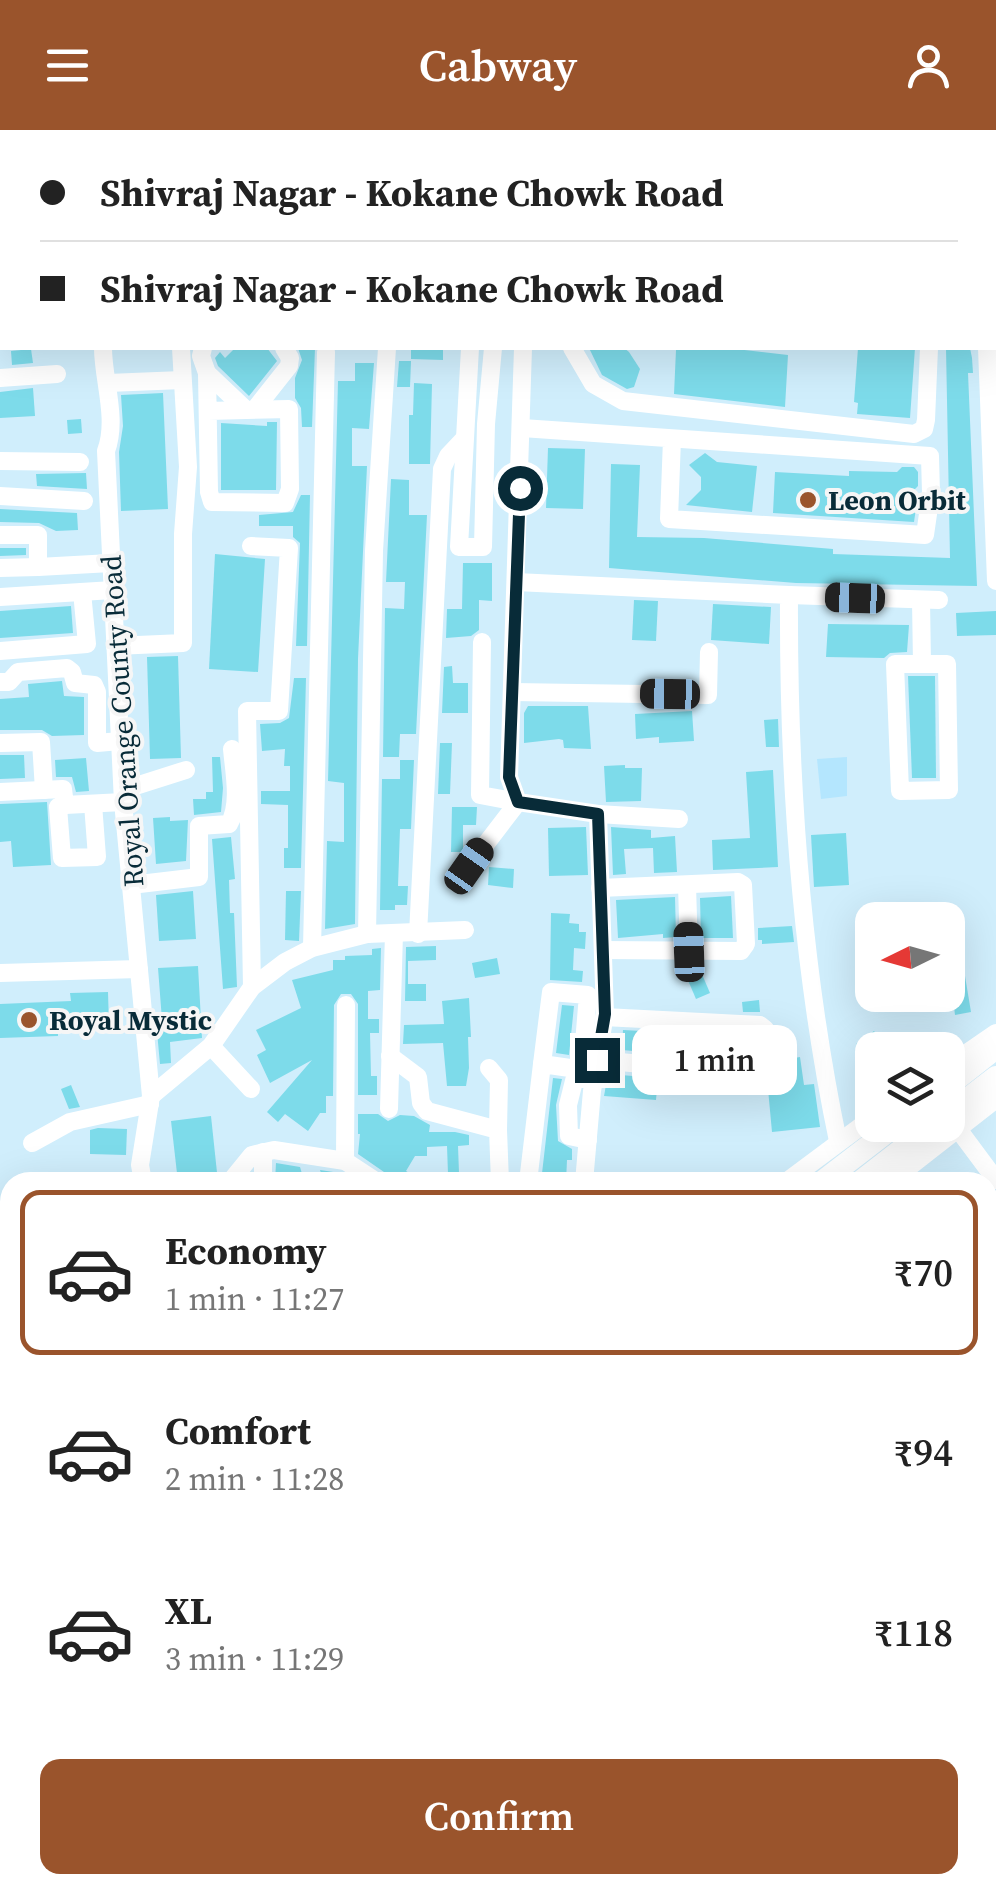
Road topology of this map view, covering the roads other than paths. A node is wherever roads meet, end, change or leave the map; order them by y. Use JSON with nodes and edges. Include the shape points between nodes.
{"nodes":[{"id":1,"x":103,"y":350,"type":"edge"},
{"id":2,"x":181,"y":350,"type":"edge"},
{"id":3,"x":202,"y":350,"type":"edge"},
{"id":4,"x":285,"y":350,"type":"edge"},
{"id":5,"x":470,"y":350,"type":"edge"},
{"id":6,"x":493,"y":350,"type":"edge"},
{"id":7,"x":523,"y":350,"type":"edge"},
{"id":8,"x":573,"y":350,"type":"edge"},
{"id":9,"x":929,"y":350,"type":"edge"},
{"id":10,"x":986,"y":350,"type":"edge"},
{"id":11,"x":326,"y":352,"type":"dead end"},
{"id":12,"x":386,"y":356,"type":"edge"},
{"id":13,"x":207,"y":373,"type":"junction"},
{"id":14,"x":57,"y":374,"type":"dead end"},
{"id":15,"x":0,"y":378,"type":"edge"},
{"id":16,"x":182,"y":380,"type":"junction"},
{"id":17,"x":992,"y":380,"type":"edge"},
{"id":18,"x":108,"y":383,"type":"junction"},
{"id":19,"x":250,"y":409,"type":"junction"},
{"id":20,"x":208,"y":410,"type":"junction"},
{"id":21,"x":486,"y":424,"type":"junction"},
{"id":22,"x":522,"y":428,"type":"junction"},
{"id":23,"x":464,"y":431,"type":"junction"},
{"id":24,"x":672,"y":439,"type":"junction"},
{"id":25,"x":0,"y":461,"type":"edge"},
{"id":26,"x":80,"y":462,"type":"dead end"},
{"id":27,"x":993,"y":462,"type":"edge"},
{"id":28,"x":0,"y":496,"type":"edge"},
{"id":29,"x":84,"y":501,"type":"dead end"},
{"id":30,"x":0,"y":534,"type":"edge"},
{"id":31,"x":251,"y":546,"type":"dead end"},
{"id":32,"x":111,"y":563,"type":"junction"},
{"id":33,"x":38,"y":567,"type":"junction"},
{"id":34,"x":0,"y":568,"type":"edge"},
{"id":35,"x":996,"y":581,"type":"edge"},
{"id":36,"x":516,"y":582,"type":"junction"},
{"id":37,"x":112,"y":590,"type":"junction"},
{"id":38,"x":82,"y":592,"type":"junction"},
{"id":39,"x":790,"y":595,"type":"junction"},
{"id":40,"x":0,"y":596,"type":"edge"},
{"id":41,"x":482,"y":642,"type":"dead end"},
{"id":42,"x":115,"y":646,"type":"junction"},
{"id":43,"x":0,"y":651,"type":"edge"},
{"id":44,"x":709,"y":652,"type":"dead end"},
{"id":45,"x":922,"y":664,"type":"junction"},
{"id":46,"x":0,"y":682,"type":"edge"},
{"id":47,"x":117,"y":690,"type":"junction"},
{"id":48,"x":97,"y":692,"type":"junction"},
{"id":49,"x":514,"y":692,"type":"junction"},
{"id":50,"x":120,"y":741,"type":"junction"},
{"id":51,"x":0,"y":744,"type":"edge"},
{"id":52,"x":232,"y":749,"type":"dead end"},
{"id":53,"x":186,"y":770,"type":"dead end"},
{"id":54,"x":44,"y":790,"type":"junction"},
{"id":55,"x":0,"y":792,"type":"edge"},
{"id":56,"x":123,"y":796,"type":"junction"},
{"id":57,"x":518,"y":802,"type":"junction"},
{"id":58,"x":93,"y":804,"type":"junction"},
{"id":59,"x":65,"y":805,"type":"junction"},
{"id":60,"x":598,"y":814,"type":"junction"},
{"id":61,"x":678,"y":819,"type":"dead end"},
{"id":62,"x":469,"y":866,"type":"dead end"},
{"id":63,"x":131,"y":884,"type":"junction"},
{"id":64,"x":687,"y":884,"type":"junction"},
{"id":65,"x":600,"y":888,"type":"junction"},
{"id":66,"x":465,"y":930,"type":"dead end"},
{"id":67,"x":394,"y":933,"type":"junction"},
{"id":68,"x":367,"y":934,"type":"junction"},
{"id":69,"x":418,"y":934,"type":"junction"},
{"id":70,"x":312,"y":948,"type":"junction"},
{"id":71,"x":602,"y":950,"type":"junction"},
{"id":72,"x":689,"y":952,"type":"junction"},
{"id":73,"x":139,"y":969,"type":"junction"},
{"id":74,"x":0,"y":973,"type":"edge"},
{"id":75,"x":252,"y":987,"type":"junction"},
{"id":76,"x":346,"y":1005,"type":"dead end"},
{"id":77,"x":604,"y":1017,"type":"junction"},
{"id":78,"x":694,"y":1022,"type":"junction"},
{"id":79,"x":996,"y":1033,"type":"edge"},
{"id":80,"x":212,"y":1046,"type":"junction"},
{"id":81,"x":996,"y":1048,"type":"edge"},
{"id":82,"x":965,"y":1054,"type":"edge"},
{"id":83,"x":390,"y":1056,"type":"junction"},
{"id":84,"x":996,"y":1058,"type":"edge"},
{"id":85,"x":597,"y":1060,"type":"junction"},
{"id":86,"x":542,"y":1064,"type":"junction"},
{"id":87,"x":489,"y":1068,"type":"dead end"},
{"id":88,"x":577,"y":1069,"type":"junction"},
{"id":89,"x":690,"y":1069,"type":"junction"},
{"id":90,"x":965,"y":1073,"type":"edge"},
{"id":91,"x":996,"y":1076,"type":"edge"},
{"id":92,"x":965,"y":1083,"type":"edge"},
{"id":93,"x":251,"y":1089,"type":"dead end"},
{"id":94,"x":996,"y":1099,"type":"edge"},
{"id":95,"x":150,"y":1100,"type":"junction"},
{"id":96,"x":965,"y":1108,"type":"edge"},
{"id":97,"x":389,"y":1109,"type":"dead end"},
{"id":98,"x":965,"y":1115,"type":"edge"},
{"id":99,"x":498,"y":1130,"type":"junction"},
{"id":100,"x":855,"y":1130,"type":"edge"},
{"id":101,"x":965,"y":1137,"type":"edge"},
{"id":102,"x":588,"y":1140,"type":"junction"},
{"id":103,"x":838,"y":1141,"type":"junction"},
{"id":104,"x":874,"y":1142,"type":"edge"},
{"id":105,"x":889,"y":1142,"type":"edge"},
{"id":106,"x":911,"y":1142,"type":"edge"},
{"id":107,"x":931,"y":1142,"type":"edge"},
{"id":108,"x":32,"y":1144,"type":"dead end"},
{"id":109,"x":263,"y":1152,"type":"junction"},
{"id":110,"x":345,"y":1161,"type":"junction"},
{"id":111,"x":141,"y":1172,"type":"edge"},
{"id":112,"x":238,"y":1172,"type":"edge"},
{"id":113,"x":263,"y":1172,"type":"edge"},
{"id":114,"x":361,"y":1172,"type":"edge"},
{"id":115,"x":500,"y":1172,"type":"edge"},
{"id":116,"x":529,"y":1172,"type":"edge"},
{"id":117,"x":585,"y":1172,"type":"edge"},
{"id":118,"x":799,"y":1172,"type":"edge"},
{"id":119,"x":835,"y":1172,"type":"edge"},
{"id":120,"x":851,"y":1172,"type":"edge"},
{"id":121,"x":873,"y":1172,"type":"edge"},
{"id":122,"x":900,"y":1172,"type":"edge"},
{"id":123,"x":990,"y":1172,"type":"edge"}],
"edges":[{"from":1,"to":18,"type":"street","name":"Royal Orange County Road"},
{"from":2,"to":16,"type":"street"},
{"from":3,"to":13,"type":"street"},
{"from":4,"to":19,"type":"street","via":[[289,366]]},
{"from":5,"to":23,"type":"street"},
{"from":6,"to":21,"type":"street"},
{"from":7,"to":22,"type":"street"},
{"from":8,"to":9,"type":"street","via":[[594,384],[623,401],[914,434],[926,420]]},
{"from":10,"to":17,"type":"street"},
{"from":11,"to":70,"type":"street"},
{"from":12,"to":68,"type":"street","via":[[374,551]]},
{"from":13,"to":19,"type":"street"},
{"from":13,"to":20,"type":"street"},
{"from":14,"to":15,"type":"street"},
{"from":16,"to":18,"type":"street"},
{"from":16,"to":42,"type":"street","via":[[188,467],[183,644]]},
{"from":17,"to":27,"type":"street"},
{"from":18,"to":32,"type":"street","name":"Royal Orange County Road"},
{"from":19,"to":20,"type":"street"},
{"from":19,"to":20,"type":"street","via":[[288,409],[285,502],[212,502]]},
{"from":21,"to":23,"type":"street"},
{"from":21,"to":23,"type":"street","via":[[483,547],[460,547]]},
{"from":22,"to":24,"type":"street"},
{"from":22,"to":36,"type":"street"},
{"from":23,"to":69,"type":"street","via":[[442,469]]},
{"from":24,"to":24,"type":"street","via":[[930,456],[925,535],[670,519]]},
{"from":25,"to":26,"type":"street"},
{"from":27,"to":35,"type":"street"},
{"from":28,"to":29,"type":"street"},
{"from":30,"to":33,"type":"street","via":[[38,535]]},
{"from":31,"to":75,"type":"street","via":[[289,548],[279,710],[247,711]]},
{"from":32,"to":33,"type":"street"},
{"from":32,"to":37,"type":"street","name":"Royal Orange County Road"},
{"from":33,"to":34,"type":"street"},
{"from":36,"to":39,"type":"street"},
{"from":36,"to":49,"type":"street"},
{"from":37,"to":38,"type":"street"},
{"from":37,"to":42,"type":"street","name":"Royal Orange County Road"},
{"from":38,"to":40,"type":"street"},
{"from":38,"to":43,"type":"street","via":[[87,644]]},
{"from":39,"to":45,"type":"street","via":[[930,600]]},
{"from":39,"to":103,"type":"street","via":[[797,822],[822,1066]]},
{"from":41,"to":57,"type":"street","via":[[480,795]]},
{"from":42,"to":47,"type":"street","name":"Royal Orange County Road"},
{"from":44,"to":49,"type":"street","via":[[708,694]]},
{"from":45,"to":45,"type":"street","via":[[894,664],[900,791],[949,790],[946,664]]},
{"from":46,"to":48,"type":"street","via":[[18,672],[67,668],[75,683],[94,685]]},
{"from":47,"to":48,"type":"street"},
{"from":47,"to":50,"type":"street","name":"Royal Orange County Road"},
{"from":48,"to":50,"type":"street","via":[[98,743]]},
{"from":49,"to":57,"type":"street","via":[[509,777]]},
{"from":50,"to":56,"type":"street","name":"Royal Orange County Road"},
{"from":51,"to":54,"type":"street","via":[[42,742]]},
{"from":52,"to":63,"type":"street","via":[[233,820],[199,826],[199,877]]},
{"from":53,"to":56,"type":"street"},
{"from":54,"to":55,"type":"street"},
{"from":54,"to":59,"type":"street","via":[[62,789]]},
{"from":56,"to":58,"type":"street"},
{"from":56,"to":63,"type":"street","name":"Royal Orange County Road"},
{"from":57,"to":60,"type":"street"},
{"from":57,"to":62,"type":"street"},
{"from":58,"to":59,"type":"street"},
{"from":58,"to":59,"type":"street","via":[[98,857],[62,858],[58,808]]},
{"from":60,"to":61,"type":"street"},
{"from":60,"to":65,"type":"street"},
{"from":63,"to":73,"type":"street","name":"Royal Orange County Road"},
{"from":64,"to":65,"type":"street"},
{"from":64,"to":72,"type":"street"},
{"from":64,"to":72,"type":"street","via":[[743,886],[746,944],[740,951]]},
{"from":65,"to":71,"type":"street"},
{"from":66,"to":69,"type":"street"},
{"from":67,"to":68,"type":"street"},
{"from":67,"to":69,"type":"street"},
{"from":67,"to":83,"type":"street"},
{"from":68,"to":70,"type":"street"},
{"from":70,"to":75,"type":"street"},
{"from":71,"to":72,"type":"street"},
{"from":71,"to":77,"type":"street"},
{"from":73,"to":74,"type":"street"},
{"from":73,"to":95,"type":"street","name":"Royal Orange County Road"},
{"from":75,"to":80,"type":"street"},
{"from":76,"to":110,"type":"street"},
{"from":77,"to":78,"type":"street"},
{"from":77,"to":85,"type":"street"},
{"from":78,"to":89,"type":"street"},
{"from":78,"to":89,"type":"street","via":[[763,1026],[764,1068],[755,1074]]},
{"from":79,"to":82,"type":"street"},
{"from":80,"to":93,"type":"street"},
{"from":80,"to":95,"type":"street"},
{"from":81,"to":90,"type":"main road"},
{"from":83,"to":97,"type":"street"},
{"from":83,"to":99,"type":"street","via":[[418,1077],[428,1111]]},
{"from":84,"to":92,"type":"street"},
{"from":85,"to":89,"type":"street"},
{"from":85,"to":102,"type":"street"},
{"from":86,"to":88,"type":"street"},
{"from":86,"to":88,"type":"street","via":[[551,992],[588,996]]},
{"from":86,"to":116,"type":"street"},
{"from":87,"to":99,"type":"street","via":[[499,1080]]},
{"from":88,"to":102,"type":"street","via":[[569,1136]]},
{"from":91,"to":96,"type":"main road"},
{"from":94,"to":98,"type":"street"},
{"from":95,"to":108,"type":"street","via":[[70,1122]]},
{"from":95,"to":111,"type":"street","name":"Royal Orange County Road"},
{"from":99,"to":115,"type":"street"},
{"from":100,"to":103,"type":"street"},
{"from":101,"to":123,"type":"street"},
{"from":102,"to":117,"type":"street"},
{"from":103,"to":118,"type":"street"},
{"from":104,"to":119,"type":"main road"},
{"from":105,"to":120,"type":"street"},
{"from":106,"to":121,"type":"main road"},
{"from":107,"to":122,"type":"street"},
{"from":109,"to":110,"type":"street"},
{"from":109,"to":112,"type":"street"},
{"from":109,"to":113,"type":"street"},
{"from":110,"to":114,"type":"street"}]}
